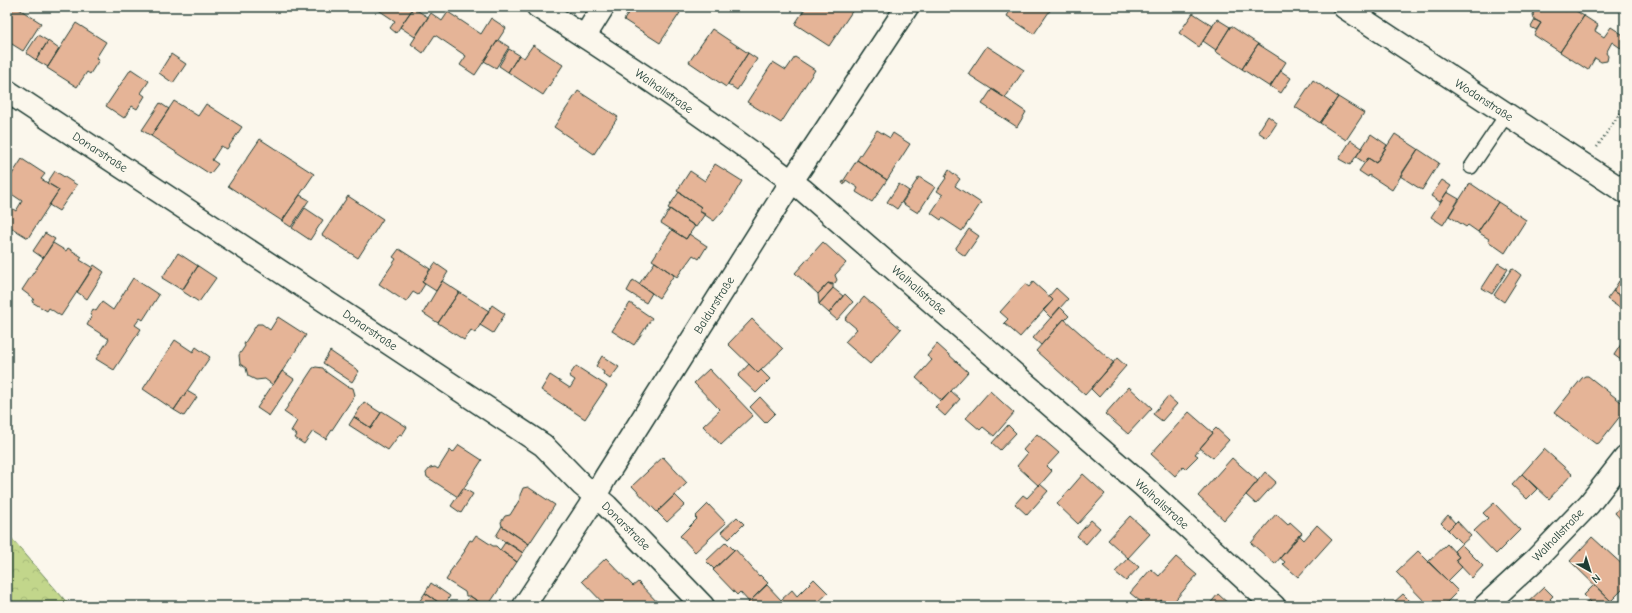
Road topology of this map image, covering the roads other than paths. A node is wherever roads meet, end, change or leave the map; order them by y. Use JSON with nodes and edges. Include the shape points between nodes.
{"nodes":[{"id":1,"x":538,"y":7,"type":"edge"},
{"id":2,"x":603,"y":7,"type":"edge"},
{"id":3,"x":907,"y":7,"type":"edge"},
{"id":4,"x":1344,"y":7,"type":"edge"},
{"id":5,"x":585,"y":36,"type":"junction"},
{"id":6,"x":7,"y":91,"type":"edge"},
{"id":7,"x":1507,"y":114,"type":"junction"},
{"id":8,"x":1471,"y":167,"type":"dead end"},
{"id":9,"x":792,"y":181,"type":"junction"},
{"id":10,"x":1625,"y":192,"type":"edge"},
{"id":11,"x":1625,"y":458,"type":"edge"},
{"id":12,"x":595,"y":495,"type":"junction"},
{"id":13,"x":524,"y":606,"type":"edge"},
{"id":14,"x":703,"y":606,"type":"edge"},
{"id":15,"x":1274,"y":606,"type":"edge"},
{"id":16,"x":1485,"y":606,"type":"edge"}],
"edges":[{"from":1,"to":5,"type":"street","name":"Walhallstraße"},
{"from":2,"to":5,"type":"street"},
{"from":3,"to":9,"type":"street","name":"Baldurstraße"},
{"from":4,"to":7,"type":"street","name":"Wodanstraße"},
{"from":5,"to":9,"type":"street","name":"Walhallstraße"},
{"from":6,"to":12,"type":"street","name":"Donarstraße","via":[[543,445]]},
{"from":7,"to":8,"type":"lane"},
{"from":7,"to":10,"type":"street","name":"Wodanstraße"},
{"from":9,"to":12,"type":"street","name":"Baldurstraße"},
{"from":9,"to":15,"type":"street","name":"Walhallstraße","via":[[1142,485]]},
{"from":11,"to":16,"type":"street","name":"Walhallstraße","via":[[1589,504],[1536,559]]},
{"from":12,"to":13,"type":"street","name":"Baldurstraße"},
{"from":12,"to":14,"type":"street","name":"Donarstraße"}]}
